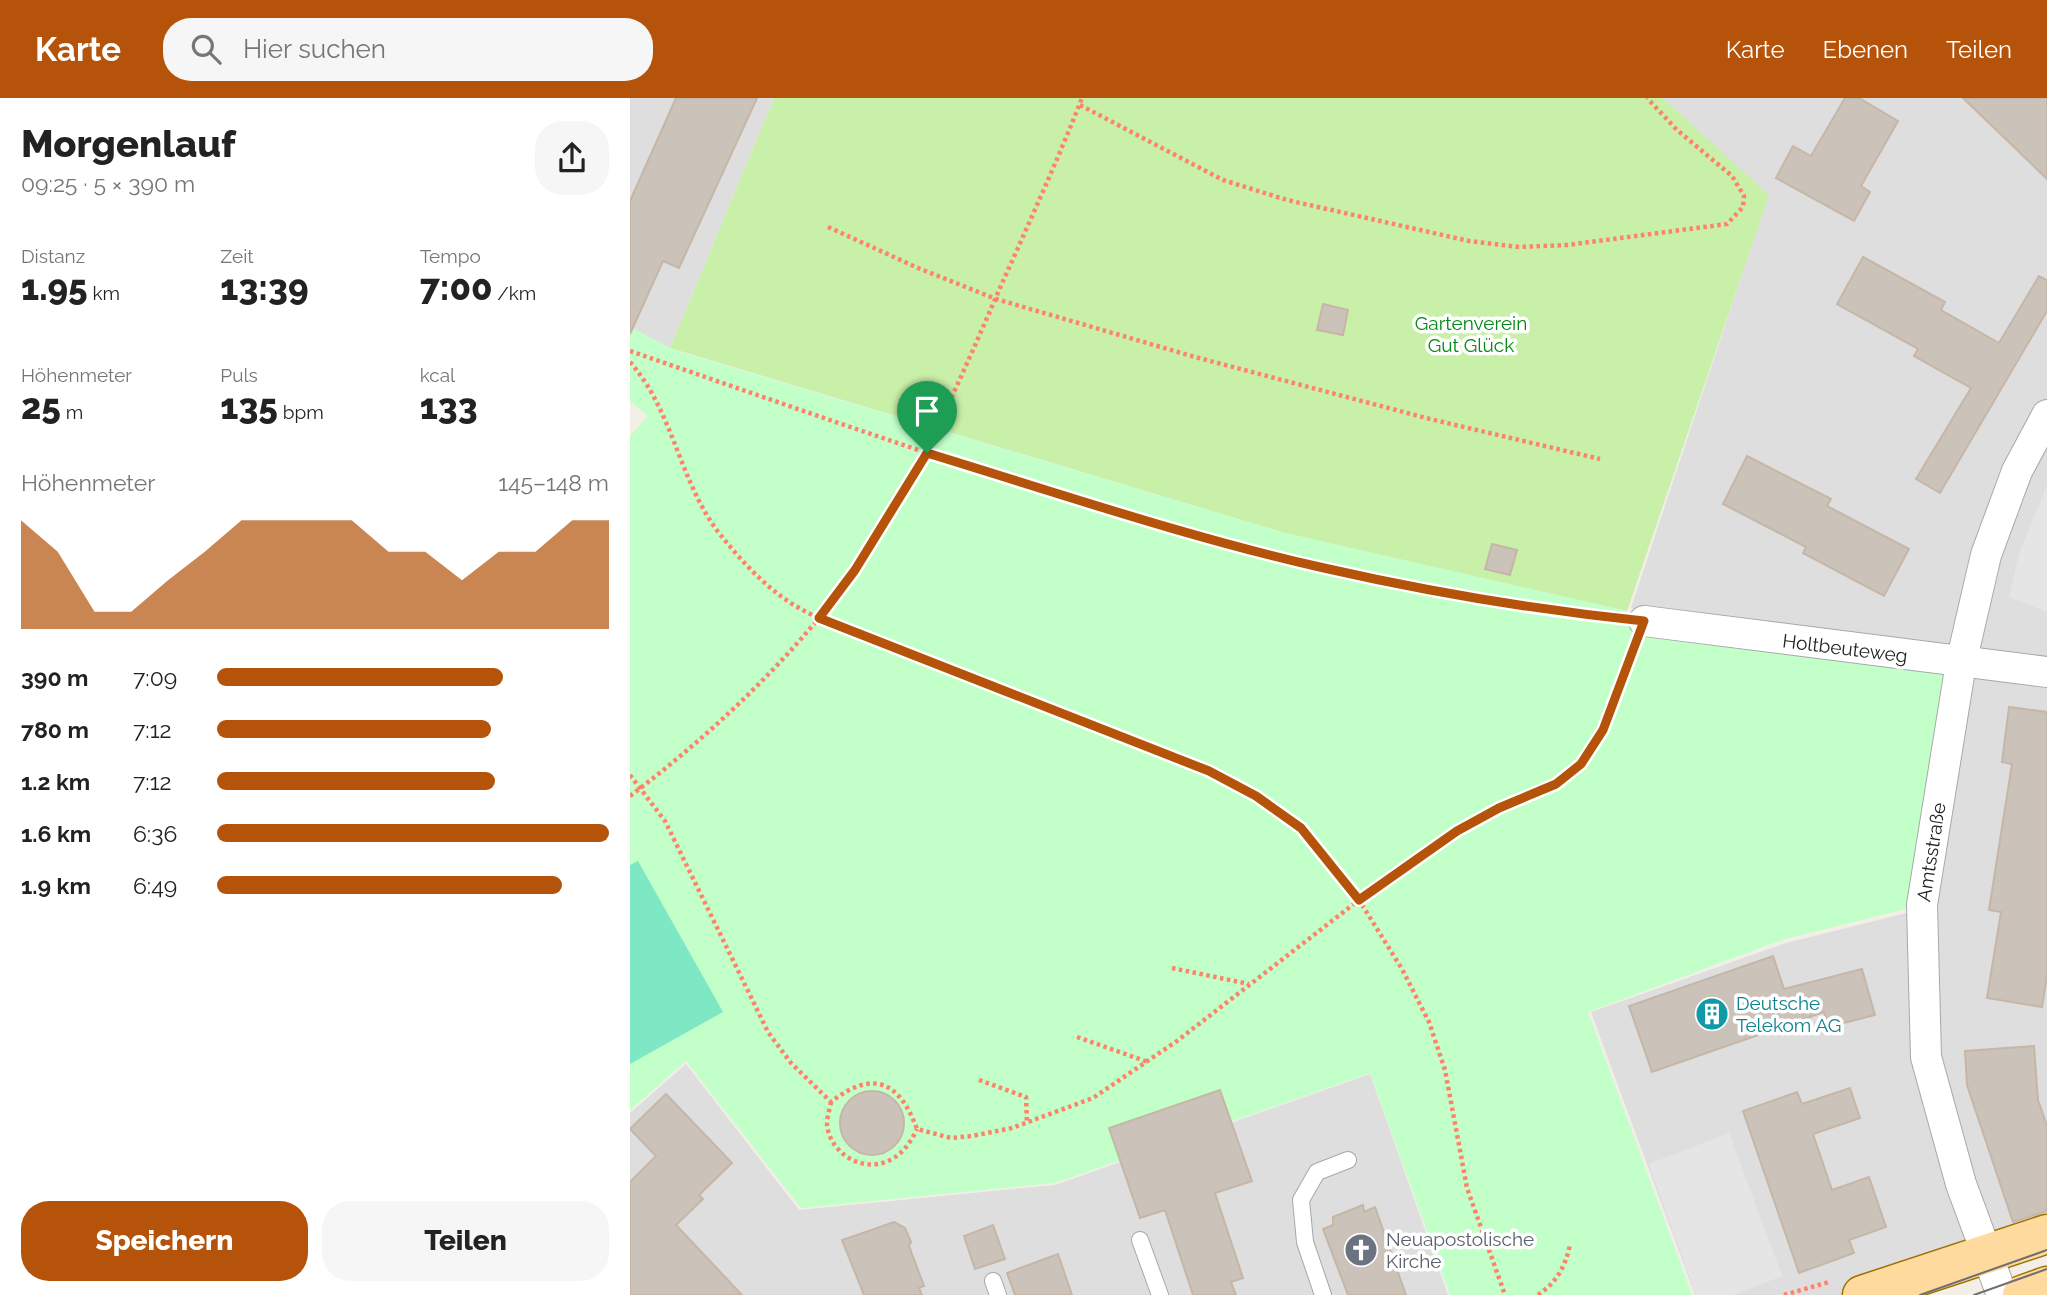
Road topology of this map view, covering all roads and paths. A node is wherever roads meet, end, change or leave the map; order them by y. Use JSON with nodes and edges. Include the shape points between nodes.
{"nodes":[{"id":1,"x":1082,"y":98,"type":"edge"},
{"id":2,"x":1647,"y":98,"type":"edge"},
{"id":3,"x":1080,"y":105,"type":"junction"},
{"id":4,"x":828,"y":227,"type":"dead end"},
{"id":5,"x":996,"y":299,"type":"junction"},
{"id":6,"x":630,"y":351,"type":"edge"},
{"id":7,"x":630,"y":362,"type":"edge"},
{"id":8,"x":2047,"y":415,"type":"edge"},
{"id":9,"x":927,"y":453,"type":"junction"},
{"id":10,"x":1600,"y":459,"type":"dead end"},
{"id":11,"x":819,"y":618,"type":"junction"},
{"id":12,"x":1644,"y":621,"type":"junction"},
{"id":13,"x":1961,"y":663,"type":"junction"},
{"id":14,"x":2047,"y":672,"type":"edge"},
{"id":15,"x":630,"y":775,"type":"edge"},
{"id":16,"x":642,"y":787,"type":"junction"},
{"id":17,"x":630,"y":796,"type":"edge"},
{"id":18,"x":1359,"y":900,"type":"junction"},
{"id":19,"x":1172,"y":968,"type":"dead end"},
{"id":20,"x":1250,"y":984,"type":"junction"},
{"id":21,"x":1077,"y":1037,"type":"dead end"},
{"id":22,"x":1148,"y":1062,"type":"junction"},
{"id":23,"x":979,"y":1080,"type":"dead end"},
{"id":24,"x":831,"y":1102,"type":"junction"},
{"id":25,"x":1027,"y":1124,"type":"junction"},
{"id":26,"x":917,"y":1129,"type":"junction"},
{"id":27,"x":1348,"y":1160,"type":"dead end"},
{"id":28,"x":2047,"y":1234,"type":"edge"},
{"id":29,"x":1140,"y":1240,"type":"dead end"},
{"id":30,"x":1570,"y":1245,"type":"dead end"},
{"id":31,"x":1988,"y":1254,"type":"junction"},
{"id":32,"x":2047,"y":1286,"type":"edge"},
{"id":33,"x":1160,"y":1295,"type":"edge"},
{"id":34,"x":1323,"y":1295,"type":"edge"},
{"id":35,"x":1505,"y":1295,"type":"edge"},
{"id":36,"x":1538,"y":1295,"type":"edge"},
{"id":37,"x":1862,"y":1295,"type":"edge"},
{"id":38,"x":2001,"y":1295,"type":"edge"},
{"id":39,"x":2022,"y":1295,"type":"edge"}],
"edges":[{"from":1,"to":3,"type":"path"},
{"from":2,"to":3,"type":"path","via":[[1740,187],[1743,207],[1727,224],[1567,245],[1519,247],[1469,241],[1287,200],[1223,180]]},
{"from":3,"to":5,"type":"path"},
{"from":4,"to":5,"type":"path"},
{"from":5,"to":9,"type":"path"},
{"from":5,"to":10,"type":"path","via":[[1209,361]]},
{"from":6,"to":9,"type":"path"},
{"from":7,"to":11,"type":"path","via":[[665,420],[700,509],[783,598]]},
{"from":8,"to":13,"type":"street","name":"Amtsstraße","via":[[2017,471],[1986,555]]},
{"from":9,"to":11,"type":"path","via":[[855,570]]},
{"from":9,"to":12,"type":"path","via":[[1154,523],[1323,568],[1537,610]]},
{"from":11,"to":16,"type":"path","via":[[747,695]]},
{"from":11,"to":18,"type":"path","via":[[1209,771],[1256,796],[1301,828]]},
{"from":12,"to":13,"type":"street","name":"Holtbeuteweg"},
{"from":12,"to":18,"type":"path","via":[[1603,730],[1581,764],[1556,784],[1457,831]]},
{"from":13,"to":14,"type":"street","name":"Holtbeuteweg"},
{"from":13,"to":31,"type":"street","name":"Amtsstraße","via":[[1922,905],[1926,1057],[1961,1184]]},
{"from":15,"to":16,"type":"path"},
{"from":16,"to":17,"type":"path"},
{"from":16,"to":24,"type":"path","via":[[665,821],[768,1032],[791,1063]]},
{"from":18,"to":20,"type":"path"},
{"from":18,"to":35,"type":"path","via":[[1429,1022],[1445,1070],[1467,1188]]},
{"from":19,"to":20,"type":"path"},
{"from":20,"to":22,"type":"path"},
{"from":21,"to":22,"type":"path"},
{"from":22,"to":25,"type":"path","via":[[1093,1098]]},
{"from":23,"to":25,"type":"path","via":[[1026,1097]]},
{"from":24,"to":26,"type":"path","via":[[848,1088],[875,1081],[896,1091]]},
{"from":24,"to":26,"type":"path","via":[[827,1125],[836,1148],[852,1161],[870,1165],[887,1161],[902,1152]]},
{"from":25,"to":26,"type":"path","via":[[951,1138]]},
{"from":27,"to":34,"type":"lane","via":[[1317,1172],[1301,1200],[1305,1242]]},
{"from":28,"to":31,"type":"main road"},
{"from":29,"to":33,"type":"lane"},
{"from":30,"to":36,"type":"path","via":[[1565,1267]]},
{"from":31,"to":37,"type":"main road"},
{"from":31,"to":38,"type":"street","name":"Amtsstraße"},
{"from":32,"to":39,"type":"main road"}]}
